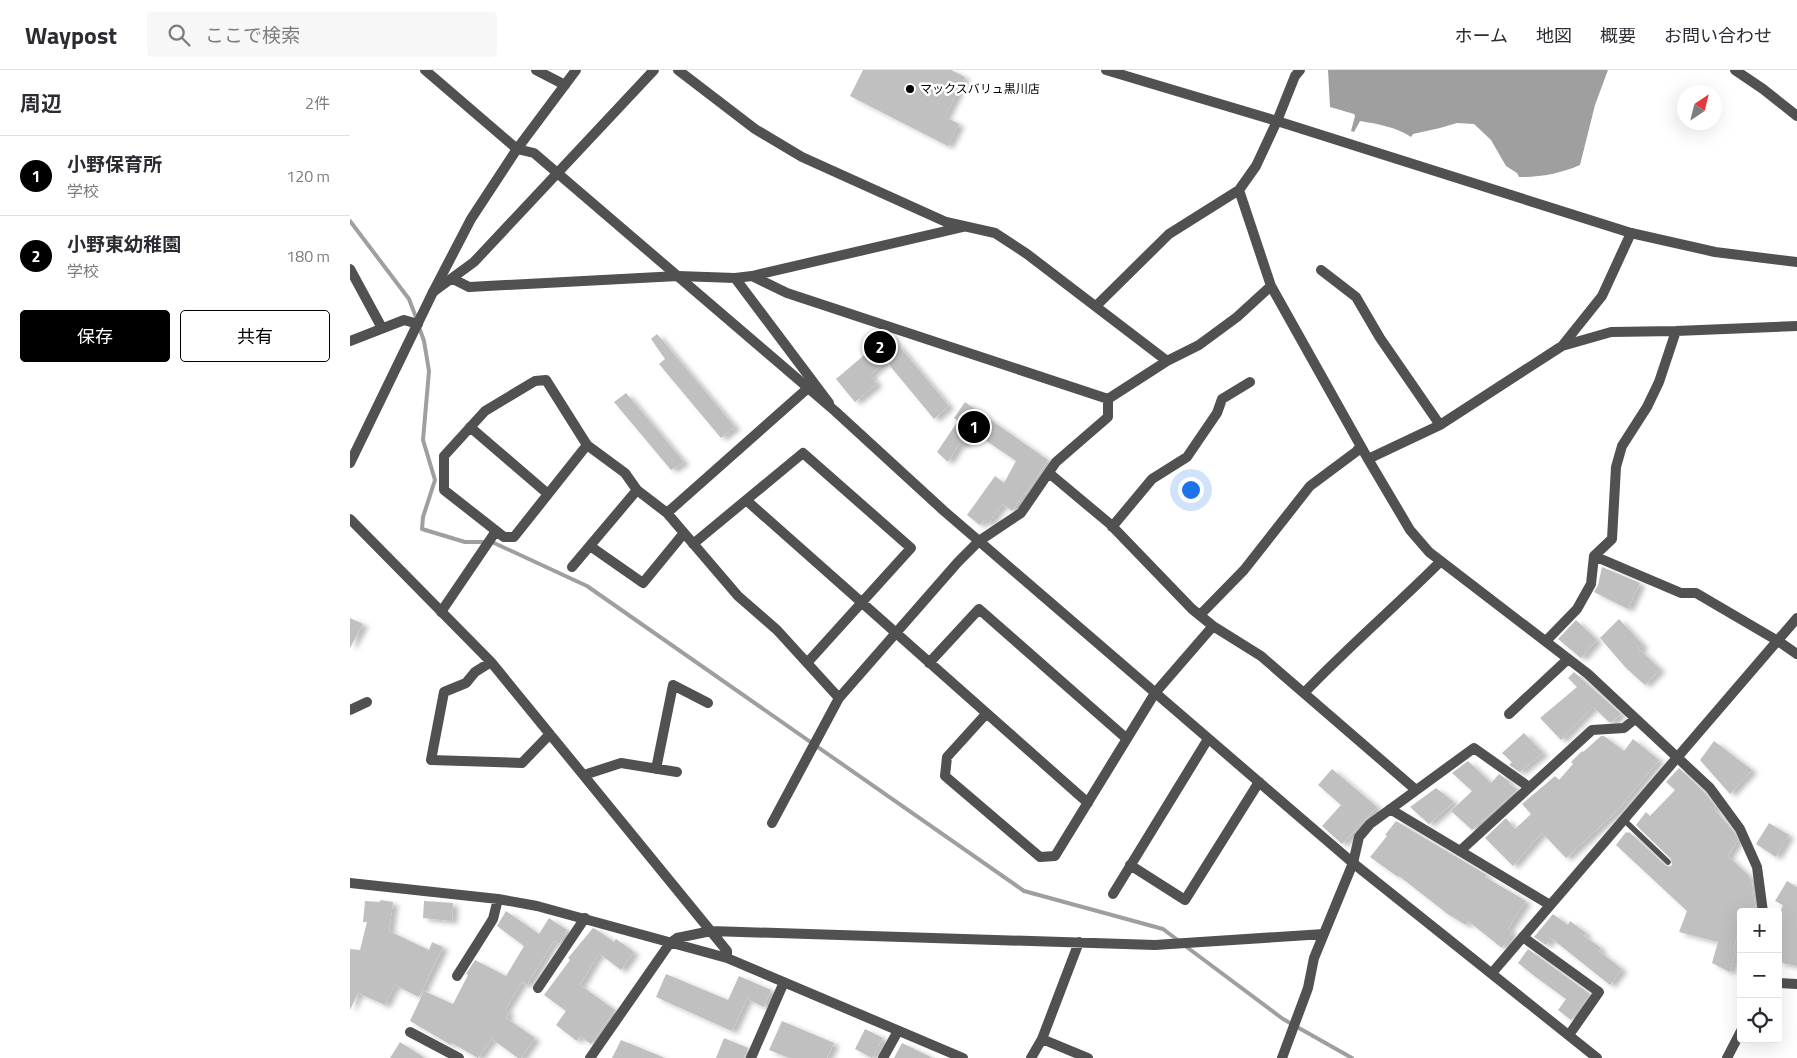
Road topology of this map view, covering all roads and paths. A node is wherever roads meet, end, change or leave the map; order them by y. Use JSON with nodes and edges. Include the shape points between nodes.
{"nodes":[{"id":1,"x":425,"y":70,"type":"edge"},
{"id":2,"x":536,"y":70,"type":"edge"},
{"id":3,"x":576,"y":70,"type":"edge"},
{"id":4,"x":654,"y":70,"type":"edge"},
{"id":5,"x":678,"y":70,"type":"edge"},
{"id":6,"x":1106,"y":70,"type":"edge"},
{"id":7,"x":1300,"y":70,"type":"edge"},
{"id":8,"x":1734,"y":70,"type":"edge"},
{"id":9,"x":565,"y":85,"type":"junction"},
{"id":10,"x":1797,"y":116,"type":"edge"},
{"id":11,"x":1277,"y":121,"type":"junction"},
{"id":12,"x":517,"y":149,"type":"junction"},
{"id":13,"x":557,"y":173,"type":"junction"},
{"id":14,"x":1238,"y":190,"type":"junction"},
{"id":15,"x":966,"y":226,"type":"junction"},
{"id":16,"x":1632,"y":232,"type":"junction"},
{"id":17,"x":1797,"y":262,"type":"edge"},
{"id":18,"x":350,"y":269,"type":"edge"},
{"id":19,"x":1321,"y":270,"type":"dead end"},
{"id":20,"x":678,"y":276,"type":"junction"},
{"id":21,"x":752,"y":276,"type":"junction"},
{"id":22,"x":735,"y":278,"type":"junction"},
{"id":23,"x":452,"y":279,"type":"junction"},
{"id":24,"x":1271,"y":286,"type":"junction"},
{"id":25,"x":433,"y":292,"type":"junction"},
{"id":26,"x":1096,"y":306,"type":"junction"},
{"id":27,"x":418,"y":324,"type":"junction"},
{"id":28,"x":1797,"y":326,"type":"edge"},
{"id":29,"x":382,"y":328,"type":"junction"},
{"id":30,"x":1676,"y":332,"type":"junction"},
{"id":31,"x":350,"y":341,"type":"edge"},
{"id":32,"x":1562,"y":346,"type":"junction"},
{"id":33,"x":1167,"y":361,"type":"junction"},
{"id":34,"x":1250,"y":382,"type":"dead end"},
{"id":35,"x":808,"y":388,"type":"junction"},
{"id":36,"x":1108,"y":399,"type":"junction"},
{"id":37,"x":835,"y":411,"type":"junction"},
{"id":38,"x":1440,"y":425,"type":"junction"},
{"id":39,"x":470,"y":427,"type":"junction"},
{"id":40,"x":587,"y":445,"type":"junction"},
{"id":41,"x":1360,"y":445,"type":"junction"},
{"id":42,"x":1368,"y":459,"type":"junction"},
{"id":43,"x":350,"y":464,"type":"edge"},
{"id":44,"x":1049,"y":473,"type":"junction"},
{"id":45,"x":637,"y":490,"type":"junction"},
{"id":46,"x":548,"y":494,"type":"junction"},
{"id":47,"x":746,"y":500,"type":"junction"},
{"id":48,"x":667,"y":513,"type":"junction"},
{"id":49,"x":350,"y":519,"type":"edge"},
{"id":50,"x":1112,"y":527,"type":"junction"},
{"id":51,"x":496,"y":531,"type":"junction"},
{"id":52,"x":684,"y":533,"type":"junction"},
{"id":53,"x":979,"y":541,"type":"junction"},
{"id":54,"x":693,"y":544,"type":"junction"},
{"id":55,"x":590,"y":546,"type":"junction"},
{"id":56,"x":1594,"y":556,"type":"junction"},
{"id":57,"x":1441,"y":561,"type":"junction"},
{"id":58,"x":572,"y":567,"type":"dead end"},
{"id":59,"x":862,"y":603,"type":"junction"},
{"id":60,"x":441,"y":612,"type":"junction"},
{"id":61,"x":1200,"y":616,"type":"junction"},
{"id":62,"x":1797,"y":618,"type":"edge"},
{"id":63,"x":1213,"y":626,"type":"junction"},
{"id":64,"x":895,"y":633,"type":"junction"},
{"id":65,"x":1546,"y":641,"type":"junction"},
{"id":66,"x":1778,"y":641,"type":"junction"},
{"id":67,"x":1797,"y":654,"type":"edge"},
{"id":68,"x":1568,"y":659,"type":"junction"},
{"id":69,"x":490,"y":662,"type":"junction"},
{"id":70,"x":807,"y":663,"type":"junction"},
{"id":71,"x":929,"y":663,"type":"junction"},
{"id":72,"x":1156,"y":693,"type":"junction"},
{"id":73,"x":1304,"y":693,"type":"junction"},
{"id":74,"x":839,"y":698,"type":"junction"},
{"id":75,"x":367,"y":702,"type":"dead end"},
{"id":76,"x":708,"y":703,"type":"dead end"},
{"id":77,"x":350,"y":710,"type":"edge"},
{"id":78,"x":986,"y":714,"type":"junction"},
{"id":79,"x":1509,"y":714,"type":"dead end"},
{"id":80,"x":1635,"y":719,"type":"junction"},
{"id":81,"x":550,"y":734,"type":"junction"},
{"id":82,"x":1128,"y":739,"type":"junction"},
{"id":83,"x":1208,"y":739,"type":"junction"},
{"id":84,"x":1678,"y":757,"type":"junction"},
{"id":85,"x":656,"y":769,"type":"junction"},
{"id":86,"x":677,"y":772,"type":"dead end"},
{"id":87,"x":584,"y":775,"type":"junction"},
{"id":88,"x":1259,"y":782,"type":"junction"},
{"id":89,"x":1529,"y":787,"type":"junction"},
{"id":90,"x":1416,"y":790,"type":"junction"},
{"id":91,"x":1088,"y":803,"type":"junction"},
{"id":92,"x":1390,"y":809,"type":"junction"},
{"id":93,"x":1624,"y":820,"type":"junction"},
{"id":94,"x":772,"y":823,"type":"dead end"},
{"id":95,"x":1460,"y":851,"type":"junction"},
{"id":96,"x":1668,"y":862,"type":"dead end"},
{"id":97,"x":1353,"y":863,"type":"junction"},
{"id":98,"x":1130,"y":866,"type":"junction"},
{"id":99,"x":350,"y":883,"type":"edge"},
{"id":100,"x":1113,"y":894,"type":"dead end"},
{"id":101,"x":498,"y":899,"type":"junction"},
{"id":102,"x":1550,"y":905,"type":"junction"},
{"id":103,"x":1762,"y":908,"type":"edge"},
{"id":104,"x":585,"y":918,"type":"junction"},
{"id":105,"x":710,"y":931,"type":"junction"},
{"id":106,"x":1324,"y":934,"type":"junction"},
{"id":107,"x":1523,"y":937,"type":"junction"},
{"id":108,"x":1079,"y":942,"type":"junction"},
{"id":109,"x":670,"y":943,"type":"junction"},
{"id":110,"x":727,"y":958,"type":"junction"},
{"id":111,"x":1492,"y":973,"type":"junction"},
{"id":112,"x":457,"y":976,"type":"dead end"},
{"id":113,"x":784,"y":982,"type":"junction"},
{"id":114,"x":1782,"y":983,"type":"edge"},
{"id":115,"x":1797,"y":984,"type":"edge"},
{"id":116,"x":538,"y":988,"type":"dead end"},
{"id":117,"x":898,"y":1031,"type":"junction"},
{"id":118,"x":410,"y":1032,"type":"dead end"},
{"id":119,"x":1568,"y":1035,"type":"junction"},
{"id":120,"x":1042,"y":1039,"type":"junction"},
{"id":121,"x":1737,"y":1039,"type":"edge"},
{"id":122,"x":447,"y":1055,"type":"edge"},
{"id":123,"x":459,"y":1058,"type":"edge"},
{"id":124,"x":590,"y":1058,"type":"edge"},
{"id":125,"x":752,"y":1058,"type":"edge"},
{"id":126,"x":883,"y":1058,"type":"edge"},
{"id":127,"x":963,"y":1058,"type":"edge"},
{"id":128,"x":1031,"y":1058,"type":"edge"},
{"id":129,"x":1088,"y":1058,"type":"edge"},
{"id":130,"x":1282,"y":1058,"type":"edge"},
{"id":131,"x":1597,"y":1058,"type":"edge"},
{"id":132,"x":1728,"y":1058,"type":"edge"}],
"edges":[{"from":1,"to":12,"type":"street"},
{"from":2,"to":9,"type":"street"},
{"from":3,"to":9,"type":"street"},
{"from":4,"to":13,"type":"street"},
{"from":5,"to":15,"type":"street","via":[[755,129],[802,157],[946,222]]},
{"from":6,"to":11,"type":"street"},
{"from":7,"to":11,"type":"street"},
{"from":8,"to":10,"type":"street"},
{"from":9,"to":12,"type":"street"},
{"from":11,"to":14,"type":"street","via":[[1256,166]]},
{"from":11,"to":16,"type":"street"},
{"from":12,"to":13,"type":"street","via":[[534,153]]},
{"from":12,"to":25,"type":"street","via":[[470,219]]},
{"from":13,"to":20,"type":"street"},
{"from":13,"to":23,"type":"street","via":[[474,262]]},
{"from":14,"to":24,"type":"street"},
{"from":14,"to":26,"type":"street","via":[[1169,234]]},
{"from":15,"to":21,"type":"street"},
{"from":15,"to":26,"type":"street","via":[[995,233]]},
{"from":16,"to":17,"type":"street","via":[[1715,252]]},
{"from":16,"to":32,"type":"street","via":[[1602,296]]},
{"from":18,"to":29,"type":"street"},
{"from":19,"to":38,"type":"street","via":[[1356,297]]},
{"from":20,"to":22,"type":"street"},
{"from":20,"to":23,"type":"street","via":[[469,287]]},
{"from":20,"to":35,"type":"street"},
{"from":21,"to":22,"type":"street"},
{"from":21,"to":36,"type":"street","via":[[787,293]]},
{"from":22,"to":37,"type":"street"},
{"from":23,"to":25,"type":"street"},
{"from":24,"to":33,"type":"street","via":[[1200,345]]},
{"from":24,"to":41,"type":"street"},
{"from":25,"to":27,"type":"street"},
{"from":26,"to":33,"type":"street"},
{"from":27,"to":29,"type":"street","via":[[404,320]]},
{"from":27,"to":43,"type":"street"},
{"from":28,"to":30,"type":"street"},
{"from":29,"to":31,"type":"street"},
{"from":30,"to":32,"type":"street","via":[[1611,332]]},
{"from":30,"to":56,"type":"street","via":[[1659,382],[1622,446],[1616,466],[1612,539]]},
{"from":32,"to":38,"type":"street"},
{"from":33,"to":36,"type":"street"},
{"from":34,"to":50,"type":"street","via":[[1222,399],[1217,413],[1187,457],[1152,478]]},
{"from":35,"to":37,"type":"street"},
{"from":35,"to":48,"type":"street"},
{"from":36,"to":44,"type":"street","via":[[1108,416],[1056,462]]},
{"from":37,"to":53,"type":"street"},
{"from":38,"to":42,"type":"street"},
{"from":39,"to":40,"type":"street","via":[[485,411],[535,381],[546,380]]},
{"from":39,"to":46,"type":"street"},
{"from":39,"to":51,"type":"street","via":[[444,456],[444,490]]},
{"from":40,"to":45,"type":"street","via":[[625,473]]},
{"from":40,"to":46,"type":"street"},
{"from":41,"to":42,"type":"street"},
{"from":41,"to":61,"type":"street","via":[[1357,451],[1310,486],[1244,570]]},
{"from":42,"to":57,"type":"street","via":[[1410,530]]},
{"from":44,"to":50,"type":"street"},
{"from":44,"to":53,"type":"street","via":[[1021,513]]},
{"from":45,"to":48,"type":"street"},
{"from":45,"to":55,"type":"street"},
{"from":46,"to":51,"type":"street","via":[[514,537],[504,537]]},
{"from":47,"to":54,"type":"street"},
{"from":47,"to":59,"type":"street"},
{"from":47,"to":59,"type":"street","via":[[803,453],[911,548]]},
{"from":48,"to":52,"type":"street"},
{"from":49,"to":60,"type":"street"},
{"from":50,"to":61,"type":"street"},
{"from":51,"to":60,"type":"street"},
{"from":52,"to":54,"type":"street"},
{"from":52,"to":55,"type":"street","via":[[643,583]]},
{"from":53,"to":64,"type":"street"},
{"from":53,"to":72,"type":"street"},
{"from":54,"to":70,"type":"street","via":[[738,596],[777,630]]},
{"from":55,"to":58,"type":"street"},
{"from":56,"to":65,"type":"street","via":[[1591,584],[1577,609]]},
{"from":56,"to":66,"type":"street","via":[[1681,593],[1696,593]]},
{"from":57,"to":65,"type":"street"},
{"from":57,"to":73,"type":"street"},
{"from":59,"to":64,"type":"street"},
{"from":59,"to":70,"type":"street"},
{"from":60,"to":69,"type":"street"},
{"from":61,"to":63,"type":"street"},
{"from":62,"to":66,"type":"street"},
{"from":63,"to":72,"type":"street"},
{"from":63,"to":73,"type":"street","via":[[1261,656]]},
{"from":64,"to":71,"type":"street"},
{"from":64,"to":74,"type":"street"},
{"from":65,"to":68,"type":"street"},
{"from":66,"to":67,"type":"street"},
{"from":66,"to":84,"type":"street"},
{"from":68,"to":79,"type":"street"},
{"from":68,"to":80,"type":"street"},
{"from":69,"to":81,"type":"street"},
{"from":69,"to":81,"type":"street","via":[[466,683],[444,692],[431,760],[522,762]]},
{"from":70,"to":74,"type":"street"},
{"from":71,"to":78,"type":"street"},
{"from":71,"to":82,"type":"street","via":[[979,609]]},
{"from":72,"to":82,"type":"street"},
{"from":72,"to":83,"type":"street"},
{"from":73,"to":90,"type":"street"},
{"from":74,"to":94,"type":"street"},
{"from":75,"to":77,"type":"street"},
{"from":76,"to":85,"type":"street","via":[[673,685]]},
{"from":78,"to":91,"type":"street"},
{"from":78,"to":91,"type":"street","via":[[947,757],[945,776],[1040,857],[1055,856]]},
{"from":80,"to":84,"type":"street"},
{"from":80,"to":89,"type":"street","via":[[1624,728],[1592,730]]},
{"from":81,"to":87,"type":"street"},
{"from":82,"to":91,"type":"street"},
{"from":83,"to":88,"type":"street"},
{"from":83,"to":98,"type":"street"},
{"from":84,"to":93,"type":"street"},
{"from":84,"to":103,"type":"street","via":[[1710,788],[1740,829],[1757,867]]},
{"from":85,"to":86,"type":"street"},
{"from":85,"to":87,"type":"street","via":[[621,763]]},
{"from":87,"to":105,"type":"street"},
{"from":88,"to":97,"type":"street"},
{"from":88,"to":98,"type":"street","via":[[1186,900]]},
{"from":89,"to":90,"type":"street","via":[[1474,748]]},
{"from":89,"to":95,"type":"street"},
{"from":90,"to":92,"type":"street"},
{"from":92,"to":95,"type":"street"},
{"from":92,"to":97,"type":"street","via":[[1359,837]]},
{"from":93,"to":96,"type":"lane"},
{"from":93,"to":102,"type":"street"},
{"from":95,"to":102,"type":"street"},
{"from":97,"to":106,"type":"street"},
{"from":97,"to":111,"type":"street"},
{"from":98,"to":100,"type":"street"},
{"from":99,"to":101,"type":"street"},
{"from":101,"to":104,"type":"street"},
{"from":101,"to":112,"type":"street","via":[[493,919]]},
{"from":102,"to":107,"type":"street"},
{"from":104,"to":109,"type":"street"},
{"from":104,"to":116,"type":"street"},
{"from":105,"to":108,"type":"street"},
{"from":105,"to":109,"type":"street","via":[[677,938]]},
{"from":105,"to":110,"type":"street","via":[[727,950]]},
{"from":106,"to":108,"type":"street","via":[[1155,945]]},
{"from":106,"to":130,"type":"street"},
{"from":107,"to":111,"type":"street"},
{"from":107,"to":119,"type":"street","via":[[1599,992]]},
{"from":108,"to":120,"type":"street"},
{"from":109,"to":110,"type":"street"},
{"from":109,"to":124,"type":"street"},
{"from":110,"to":113,"type":"street"},
{"from":111,"to":119,"type":"street"},
{"from":113,"to":117,"type":"street"},
{"from":113,"to":125,"type":"street"},
{"from":114,"to":115,"type":"street"},
{"from":117,"to":126,"type":"street"},
{"from":117,"to":127,"type":"street"},
{"from":118,"to":122,"type":"street"},
{"from":119,"to":131,"type":"street"},
{"from":120,"to":128,"type":"street"},
{"from":120,"to":129,"type":"street"},
{"from":121,"to":132,"type":"street"},
{"from":122,"to":123,"type":"street"}]}
